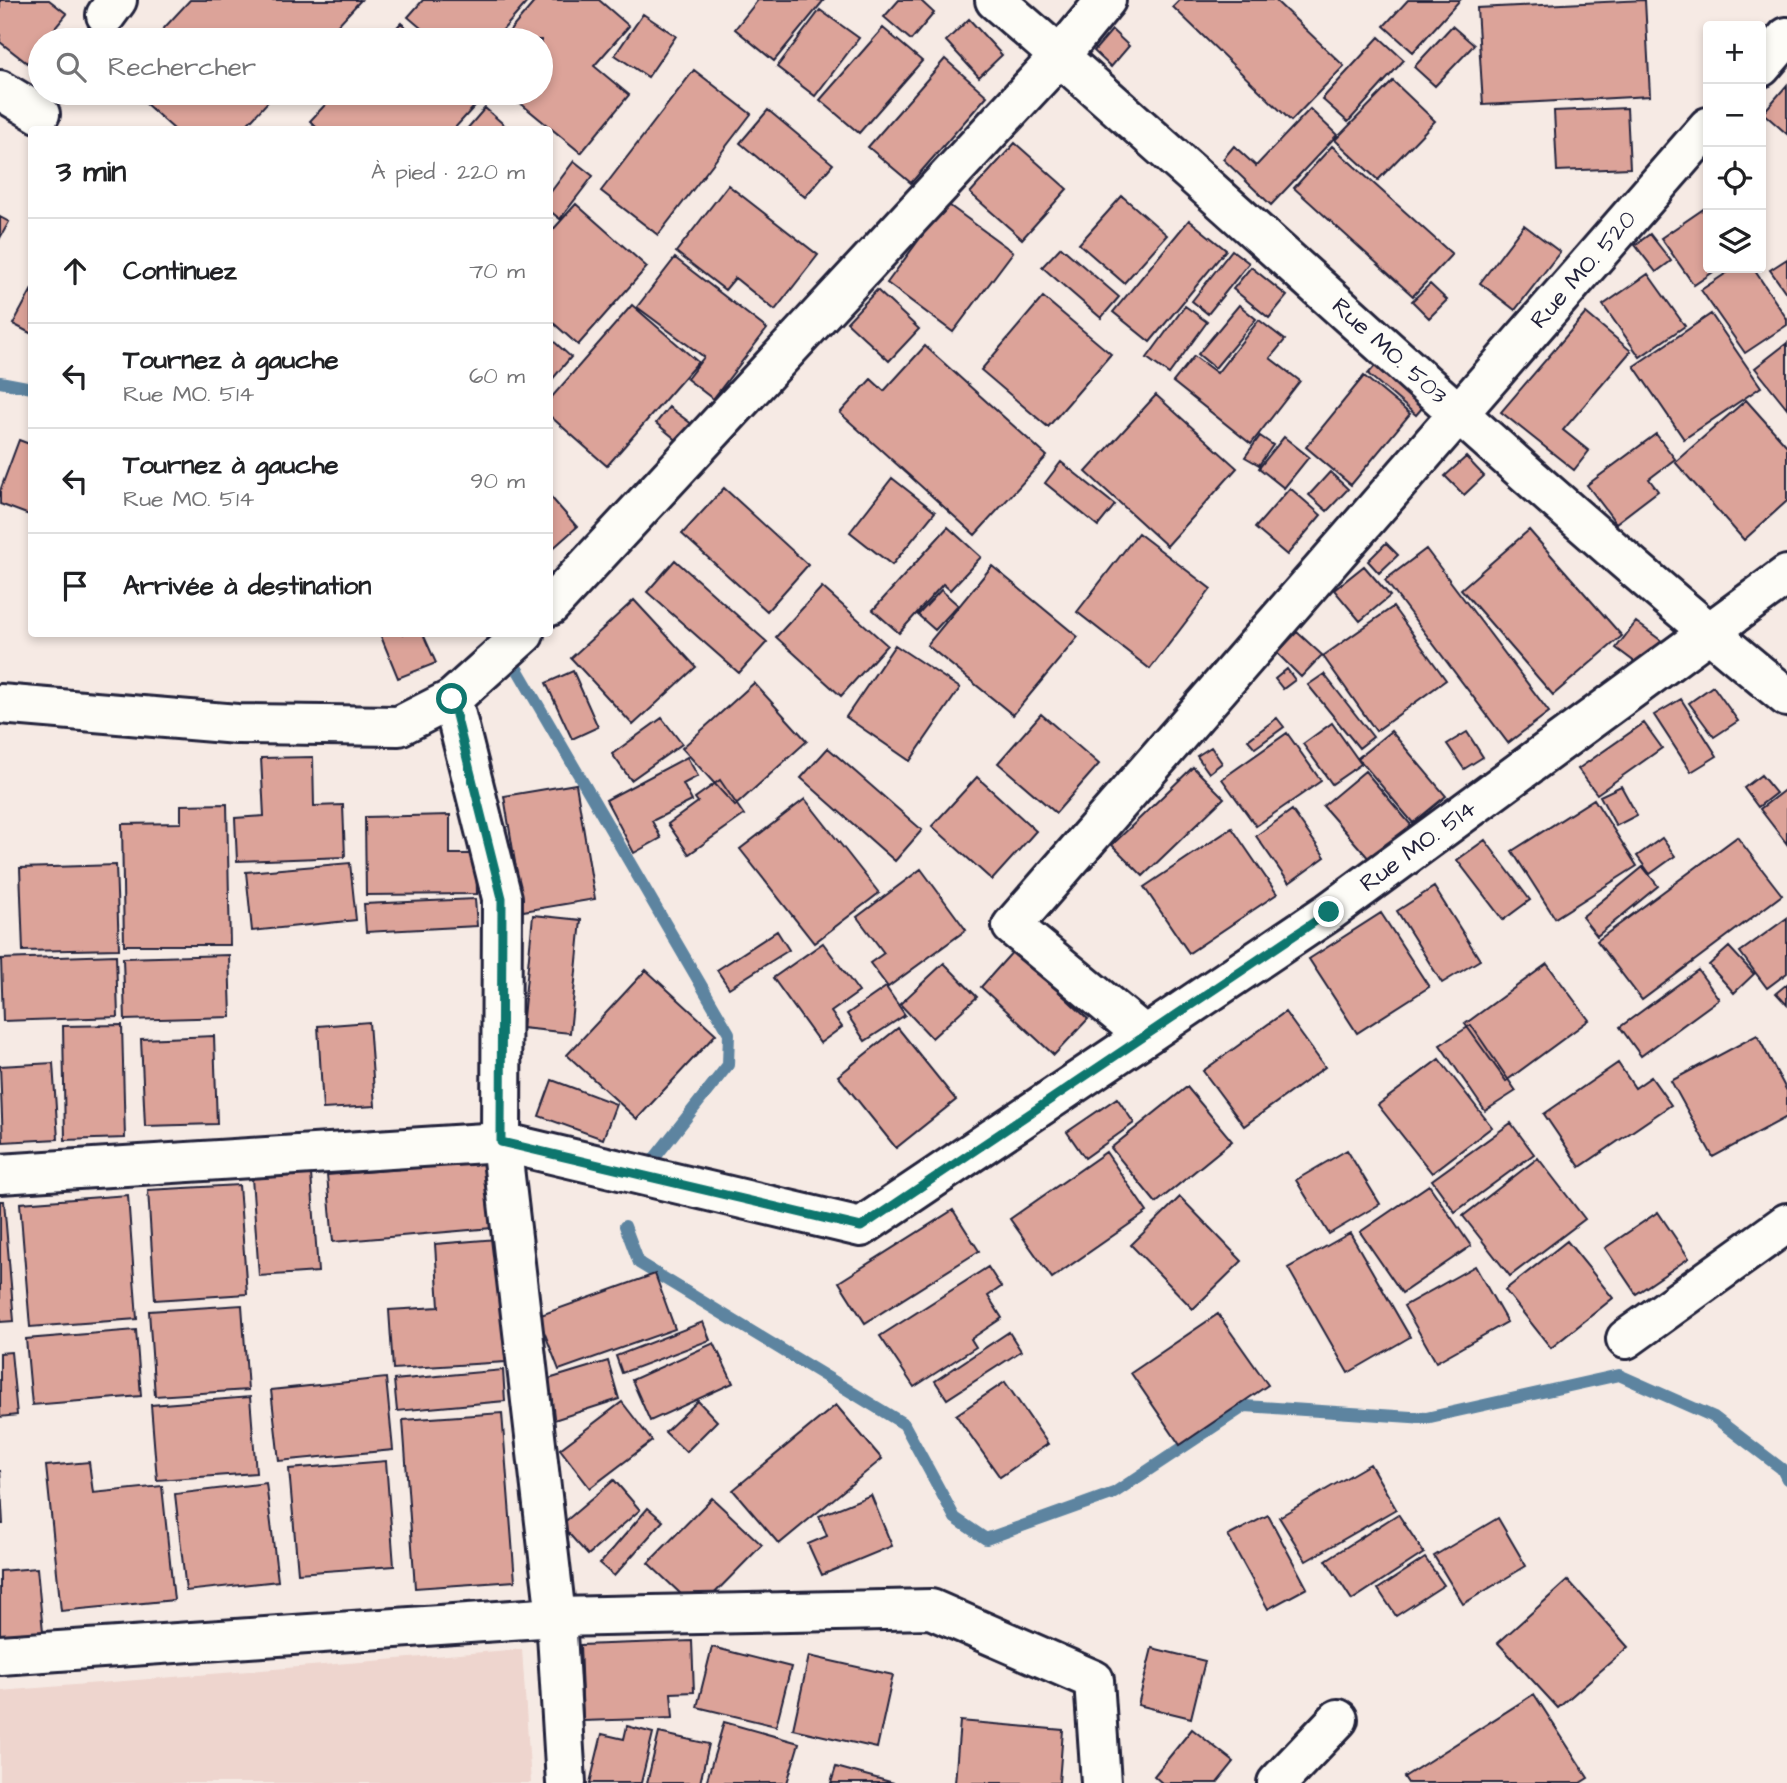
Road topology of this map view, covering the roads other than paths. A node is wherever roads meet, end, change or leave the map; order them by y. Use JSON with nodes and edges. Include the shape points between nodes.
{"nodes":[{"id":1,"x":995,"y":0,"type":"edge"},
{"id":2,"x":1106,"y":0,"type":"edge"},
{"id":3,"x":1787,"y":37,"type":"edge"},
{"id":4,"x":1060,"y":56,"type":"junction"},
{"id":5,"x":1766,"y":61,"type":"edge"},
{"id":6,"x":0,"y":90,"type":"edge"},
{"id":7,"x":40,"y":114,"type":"dead end"},
{"id":8,"x":1703,"y":133,"type":"edge"},
{"id":9,"x":1458,"y":412,"type":"junction"},
{"id":10,"x":1787,"y":575,"type":"edge"},
{"id":11,"x":553,"y":603,"type":"edge"},
{"id":12,"x":1707,"y":631,"type":"junction"},
{"id":13,"x":521,"y":637,"type":"edge"},
{"id":14,"x":1787,"y":697,"type":"edge"},
{"id":15,"x":452,"y":699,"type":"junction"},
{"id":16,"x":0,"y":704,"type":"edge"},
{"id":17,"x":1143,"y":1034,"type":"junction"},
{"id":18,"x":501,"y":1142,"type":"junction"},
{"id":19,"x":0,"y":1174,"type":"edge"},
{"id":20,"x":1787,"y":1223,"type":"edge"},
{"id":21,"x":1626,"y":1339,"type":"dead end"},
{"id":22,"x":556,"y":1617,"type":"junction"},
{"id":23,"x":0,"y":1655,"type":"edge"},
{"id":24,"x":1338,"y":1719,"type":"dead end"},
{"id":25,"x":566,"y":1783,"type":"edge"},
{"id":26,"x":1101,"y":1783,"type":"edge"},
{"id":27,"x":1277,"y":1783,"type":"edge"}],
"edges":[{"from":1,"to":4,"type":"street","name":"Rue MO. 503"},
{"from":2,"to":4,"type":"street"},
{"from":3,"to":5,"type":"street"},
{"from":4,"to":9,"type":"street","name":"Rue MO. 503"},
{"from":4,"to":11,"type":"street"},
{"from":6,"to":7,"type":"street"},
{"from":8,"to":9,"type":"street","name":"Rue MO. 520"},
{"from":9,"to":12,"type":"street","name":"Rue MO. 503"},
{"from":9,"to":17,"type":"street","name":"Rue MO. 520","via":[[1012,926]]},
{"from":10,"to":12,"type":"street","name":"Rue MO. 514"},
{"from":12,"to":14,"type":"street","name":"Rue MO. 503"},
{"from":12,"to":17,"type":"street","name":"Rue MO. 514","via":[[1329,912]]},
{"from":13,"to":15,"type":"street"},
{"from":15,"to":16,"type":"street","via":[[399,726],[237,724]]},
{"from":15,"to":18,"type":"street","via":[[502,898]]},
{"from":17,"to":18,"type":"street","name":"Rue MO. 514","via":[[861,1227]]},
{"from":18,"to":19,"type":"street","name":"Rue MO. 514"},
{"from":18,"to":22,"type":"street"},
{"from":20,"to":21,"type":"street"},
{"from":22,"to":23,"type":"street"},
{"from":22,"to":25,"type":"street"},
{"from":22,"to":26,"type":"street","via":[[931,1609],[1094,1680]]},
{"from":24,"to":27,"type":"street"}]}
